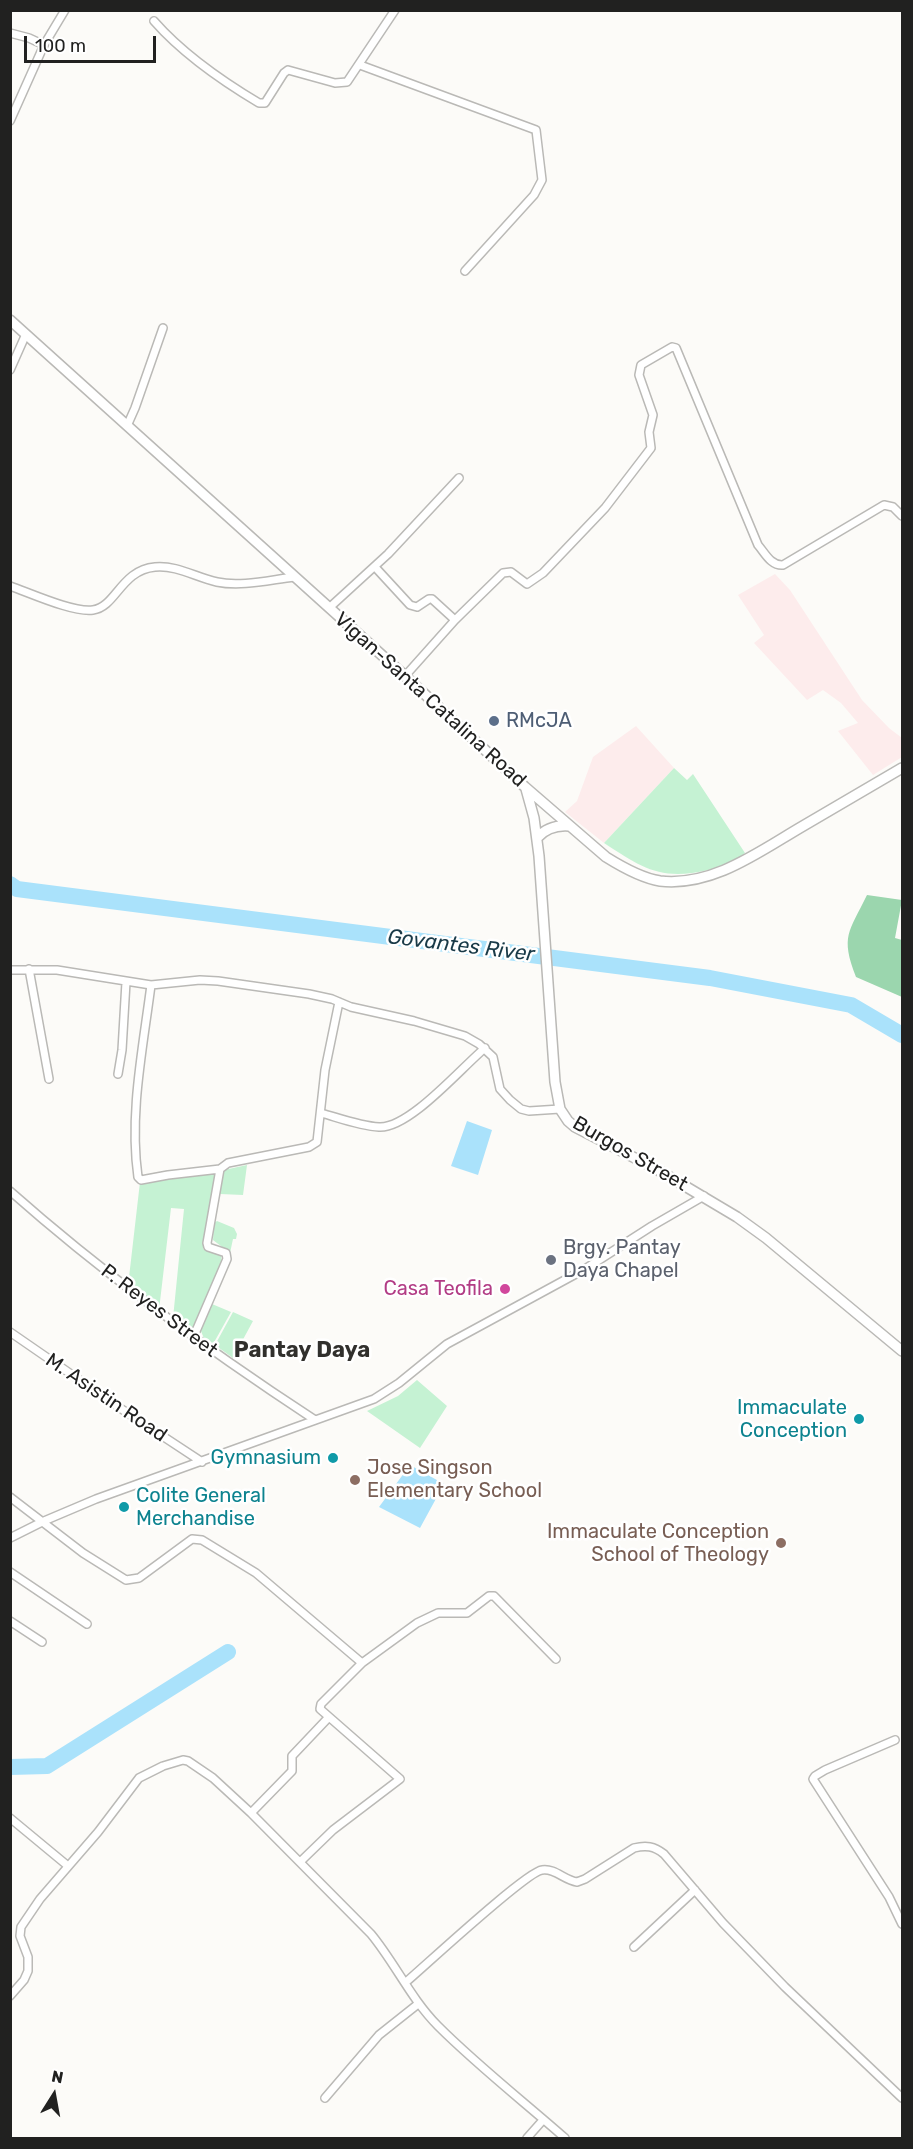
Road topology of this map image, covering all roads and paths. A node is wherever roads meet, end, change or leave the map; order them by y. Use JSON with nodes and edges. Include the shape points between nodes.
{"nodes":[{"id":1,"x":65,"y":10,"type":"edge"},
{"id":2,"x":395,"y":10,"type":"edge"},
{"id":3,"x":154,"y":21,"type":"dead end"},
{"id":4,"x":10,"y":33,"type":"edge"},
{"id":5,"x":44,"y":45,"type":"junction"},
{"id":6,"x":360,"y":65,"type":"junction"},
{"id":7,"x":10,"y":121,"type":"edge"},
{"id":8,"x":465,"y":271,"type":"dead end"},
{"id":9,"x":10,"y":320,"type":"edge"},
{"id":10,"x":163,"y":328,"type":"dead end"},
{"id":11,"x":26,"y":334,"type":"junction"},
{"id":12,"x":10,"y":370,"type":"edge"},
{"id":13,"x":127,"y":426,"type":"junction"},
{"id":14,"x":459,"y":478,"type":"dead end"},
{"id":15,"x":903,"y":516,"type":"edge"},
{"id":16,"x":375,"y":567,"type":"junction"},
{"id":17,"x":294,"y":577,"type":"junction"},
{"id":18,"x":10,"y":586,"type":"edge"},
{"id":19,"x":329,"y":608,"type":"junction"},
{"id":20,"x":455,"y":620,"type":"junction"},
{"id":21,"x":405,"y":676,"type":"junction"},
{"id":22,"x":903,"y":768,"type":"edge"},
{"id":23,"x":525,"y":788,"type":"junction"},
{"id":24,"x":570,"y":827,"type":"junction"},
{"id":25,"x":537,"y":838,"type":"junction"},
{"id":26,"x":28,"y":969,"type":"junction"},
{"id":27,"x":10,"y":970,"type":"edge"},
{"id":28,"x":126,"y":982,"type":"junction"},
{"id":29,"x":151,"y":986,"type":"junction"},
{"id":30,"x":339,"y":1002,"type":"junction"},
{"id":31,"x":485,"y":1048,"type":"junction"},
{"id":32,"x":118,"y":1074,"type":"dead end"},
{"id":33,"x":49,"y":1079,"type":"dead end"},
{"id":34,"x":560,"y":1109,"type":"junction"},
{"id":35,"x":321,"y":1113,"type":"junction"},
{"id":36,"x":220,"y":1169,"type":"junction"},
{"id":37,"x":10,"y":1191,"type":"edge"},
{"id":38,"x":704,"y":1196,"type":"junction"},
{"id":39,"x":10,"y":1332,"type":"edge"},
{"id":40,"x":193,"y":1338,"type":"junction"},
{"id":41,"x":903,"y":1351,"type":"edge"},
{"id":42,"x":315,"y":1420,"type":"junction"},
{"id":43,"x":202,"y":1462,"type":"junction"},
{"id":44,"x":10,"y":1497,"type":"edge"},
{"id":45,"x":44,"y":1521,"type":"junction"},
{"id":46,"x":11,"y":1537,"type":"edge"},
{"id":47,"x":10,"y":1572,"type":"edge"},
{"id":48,"x":10,"y":1621,"type":"edge"},
{"id":49,"x":87,"y":1624,"type":"dead end"},
{"id":50,"x":42,"y":1642,"type":"dead end"},
{"id":51,"x":556,"y":1659,"type":"dead end"},
{"id":52,"x":362,"y":1663,"type":"junction"},
{"id":53,"x":329,"y":1717,"type":"junction"},
{"id":54,"x":895,"y":1740,"type":"dead end"},
{"id":55,"x":251,"y":1813,"type":"junction"},
{"id":56,"x":10,"y":1818,"type":"edge"},
{"id":57,"x":300,"y":1862,"type":"junction"},
{"id":58,"x":68,"y":1866,"type":"junction"},
{"id":59,"x":695,"y":1890,"type":"junction"},
{"id":60,"x":903,"y":1924,"type":"edge"},
{"id":61,"x":634,"y":1947,"type":"dead end"},
{"id":62,"x":406,"y":1982,"type":"junction"},
{"id":63,"x":10,"y":1996,"type":"edge"},
{"id":64,"x":418,"y":2004,"type":"junction"},
{"id":65,"x":325,"y":2098,"type":"dead end"},
{"id":66,"x":903,"y":2098,"type":"edge"},
{"id":67,"x":543,"y":2120,"type":"junction"},
{"id":68,"x":527,"y":2139,"type":"edge"},
{"id":69,"x":565,"y":2139,"type":"edge"}],
"edges":[{"from":1,"to":5,"type":"street"},
{"from":2,"to":6,"type":"street"},
{"from":3,"to":6,"type":"street","via":[[170,39],[259,103],[265,103],[288,70],[343,84]]},
{"from":4,"to":5,"type":"street"},
{"from":5,"to":7,"type":"street"},
{"from":6,"to":8,"type":"street","via":[[536,130],[542,180],[534,195]]},
{"from":9,"to":11,"type":"main road","name":"Vigan-Santa Catalina Road"},
{"from":10,"to":13,"type":"street"},
{"from":11,"to":12,"type":"street"},
{"from":11,"to":13,"type":"main road","name":"Vigan-Santa Catalina Road"},
{"from":13,"to":17,"type":"main road","name":"Vigan-Santa Catalina Road"},
{"from":14,"to":16,"type":"street"},
{"from":15,"to":20,"type":"street","via":[[893,507],[884,506],[783,565],[772,562],[758,545],[676,348],[672,347],[641,365],[639,375],[653,415],[651,448],[612,499],[543,573],[530,583],[522,582],[511,572],[503,573]]},
{"from":16,"to":19,"type":"street"},
{"from":16,"to":20,"type":"street","via":[[410,605],[417,607],[432,599]]},
{"from":17,"to":18,"type":"street","via":[[226,583],[177,568],[153,567],[129,578],[102,607],[91,611]]},
{"from":17,"to":19,"type":"main road","name":"Vigan-Santa Catalina Road"},
{"from":19,"to":21,"type":"main road","name":"Vigan-Santa Catalina Road"},
{"from":20,"to":21,"type":"street"},
{"from":21,"to":23,"type":"main road","name":"Vigan-Santa Catalina Road"},
{"from":22,"to":24,"type":"main road","name":"Vigan-Santa Catalina Road","via":[[747,860],[701,877],[660,881],[639,875],[606,857]]},
{"from":23,"to":24,"type":"main road","name":"Vigan-Santa Catalina Road"},
{"from":23,"to":25,"type":"main road","name":"Burgos Street"},
{"from":24,"to":25,"type":"main road","via":[[552,827]]},
{"from":25,"to":34,"type":"main road","name":"Burgos Street"},
{"from":26,"to":27,"type":"street"},
{"from":26,"to":28,"type":"street"},
{"from":26,"to":33,"type":"street"},
{"from":28,"to":29,"type":"street"},
{"from":28,"to":32,"type":"street"},
{"from":29,"to":30,"type":"street","via":[[218,981]]},
{"from":29,"to":36,"type":"street","via":[[136,1118],[137,1176],[141,1180]]},
{"from":30,"to":31,"type":"street","via":[[465,1036]]},
{"from":30,"to":35,"type":"street"},
{"from":31,"to":34,"type":"street","via":[[495,1062],[500,1089],[521,1109]]},
{"from":31,"to":35,"type":"street","via":[[399,1123],[379,1127]]},
{"from":34,"to":38,"type":"main road","name":"Burgos Street","via":[[575,1127]]},
{"from":35,"to":36,"type":"street","via":[[318,1139],[312,1146],[228,1163]]},
{"from":36,"to":40,"type":"street","via":[[207,1243],[208,1247],[226,1253],[227,1259]]},
{"from":37,"to":40,"type":"street","name":"P. Reyes Street","via":[[85,1256]]},
{"from":38,"to":41,"type":"main road","name":"Burgos Street","via":[[766,1238]]},
{"from":38,"to":42,"type":"street","via":[[585,1269],[447,1344],[386,1393]]},
{"from":39,"to":43,"type":"street","name":"M. Asistin Road"},
{"from":40,"to":42,"type":"street","name":"P. Reyes Street"},
{"from":42,"to":43,"type":"street"},
{"from":43,"to":45,"type":"street"},
{"from":44,"to":45,"type":"street"},
{"from":45,"to":46,"type":"street"},
{"from":45,"to":52,"type":"street","via":[[82,1553],[126,1580],[139,1578],[192,1539],[202,1540],[256,1573]]},
{"from":47,"to":49,"type":"street"},
{"from":48,"to":50,"type":"street"},
{"from":51,"to":52,"type":"street","via":[[494,1596],[489,1596],[467,1613],[438,1613],[417,1623]]},
{"from":52,"to":53,"type":"street","via":[[321,1704],[320,1709]]},
{"from":53,"to":55,"type":"street","via":[[292,1756],[292,1771]]},
{"from":53,"to":57,"type":"street","via":[[400,1779],[333,1830]]},
{"from":54,"to":60,"type":"street","via":[[813,1779]]},
{"from":55,"to":57,"type":"street"},
{"from":55,"to":58,"type":"street","via":[[193,1762],[183,1760],[139,1778]]},
{"from":56,"to":58,"type":"street"},
{"from":57,"to":62,"type":"street","via":[[371,1934]]},
{"from":58,"to":63,"type":"street","via":[[21,1927],[28,1971]]},
{"from":59,"to":61,"type":"street"},
{"from":59,"to":62,"type":"street","via":[[664,1854],[647,1846],[634,1848],[577,1882],[549,1870],[538,1870]]},
{"from":59,"to":66,"type":"street","via":[[785,1987]]},
{"from":62,"to":64,"type":"street"},
{"from":64,"to":65,"type":"street","via":[[380,2035]]},
{"from":64,"to":67,"type":"street"},
{"from":67,"to":68,"type":"street"},
{"from":67,"to":69,"type":"street"}]}
